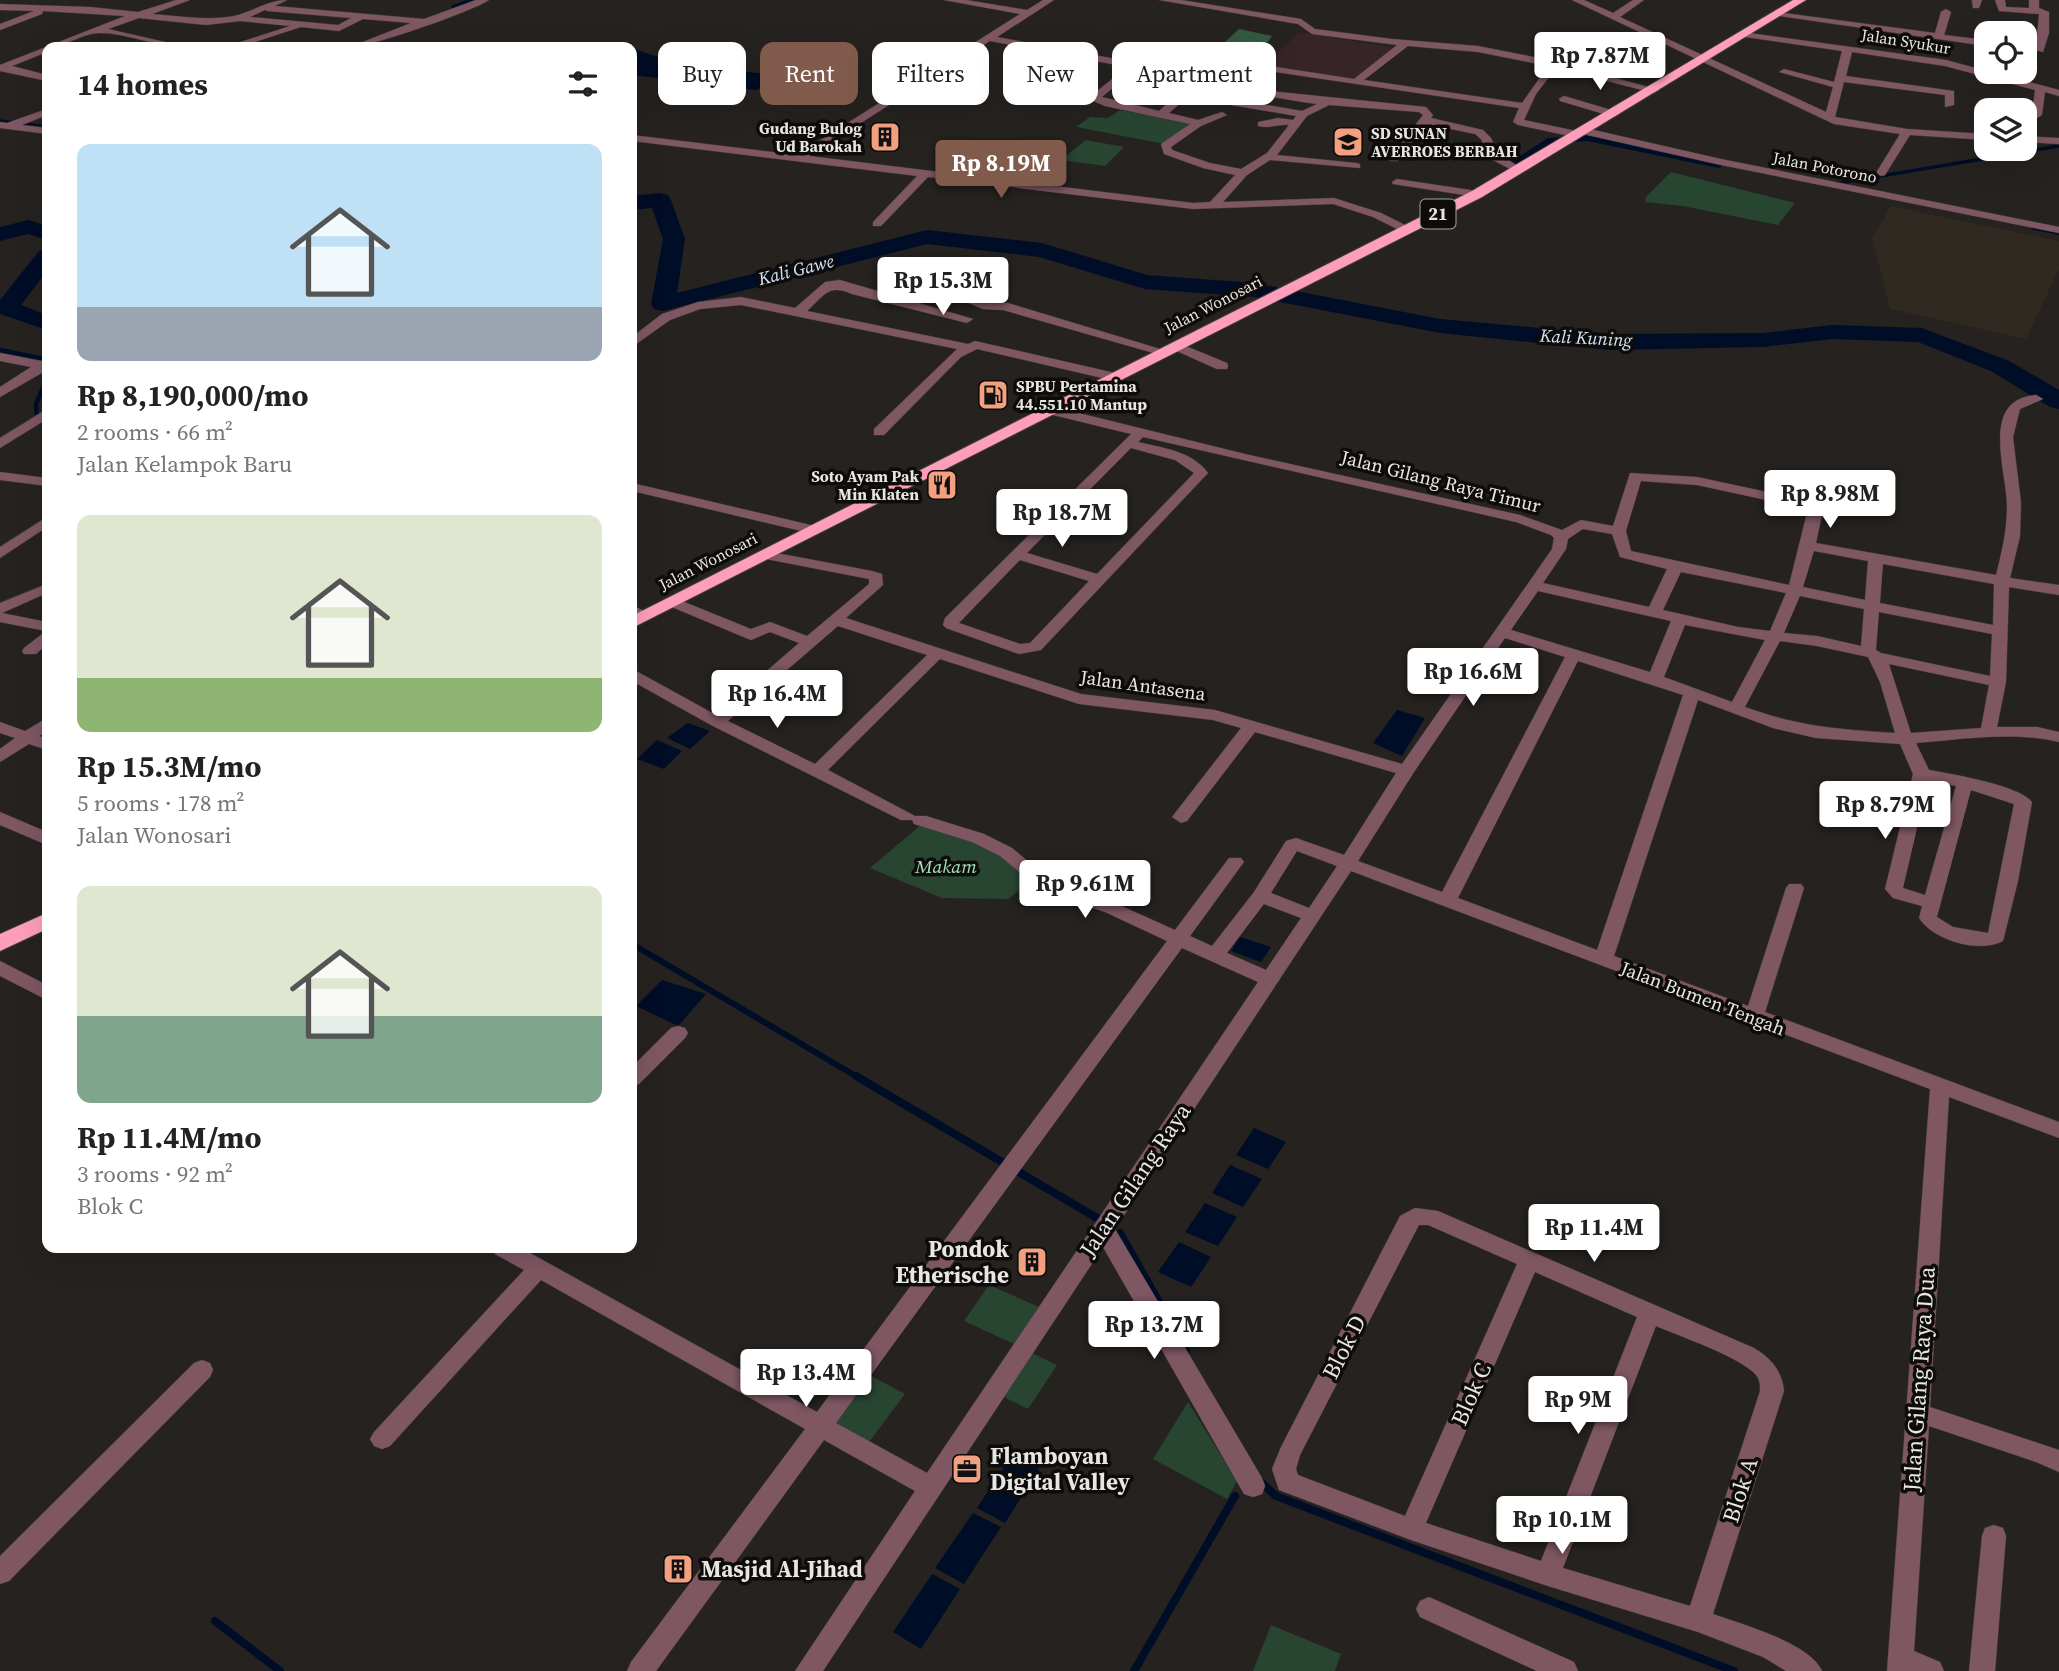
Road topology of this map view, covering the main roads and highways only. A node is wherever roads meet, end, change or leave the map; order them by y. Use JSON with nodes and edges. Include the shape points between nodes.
{"nodes":[{"id":1,"x":1801,"y":0,"type":"edge"},
{"id":2,"x":637,"y":616,"type":"edge"},
{"id":3,"x":42,"y":922,"type":"edge"},
{"id":4,"x":0,"y":943,"type":"edge"}],
"edges":[{"from":1,"to":2,"type":"highway","name":"Jalan Wonosari","number":"21","via":[[1477,194],[672,603]]},
{"from":3,"to":4,"type":"highway"}]}
